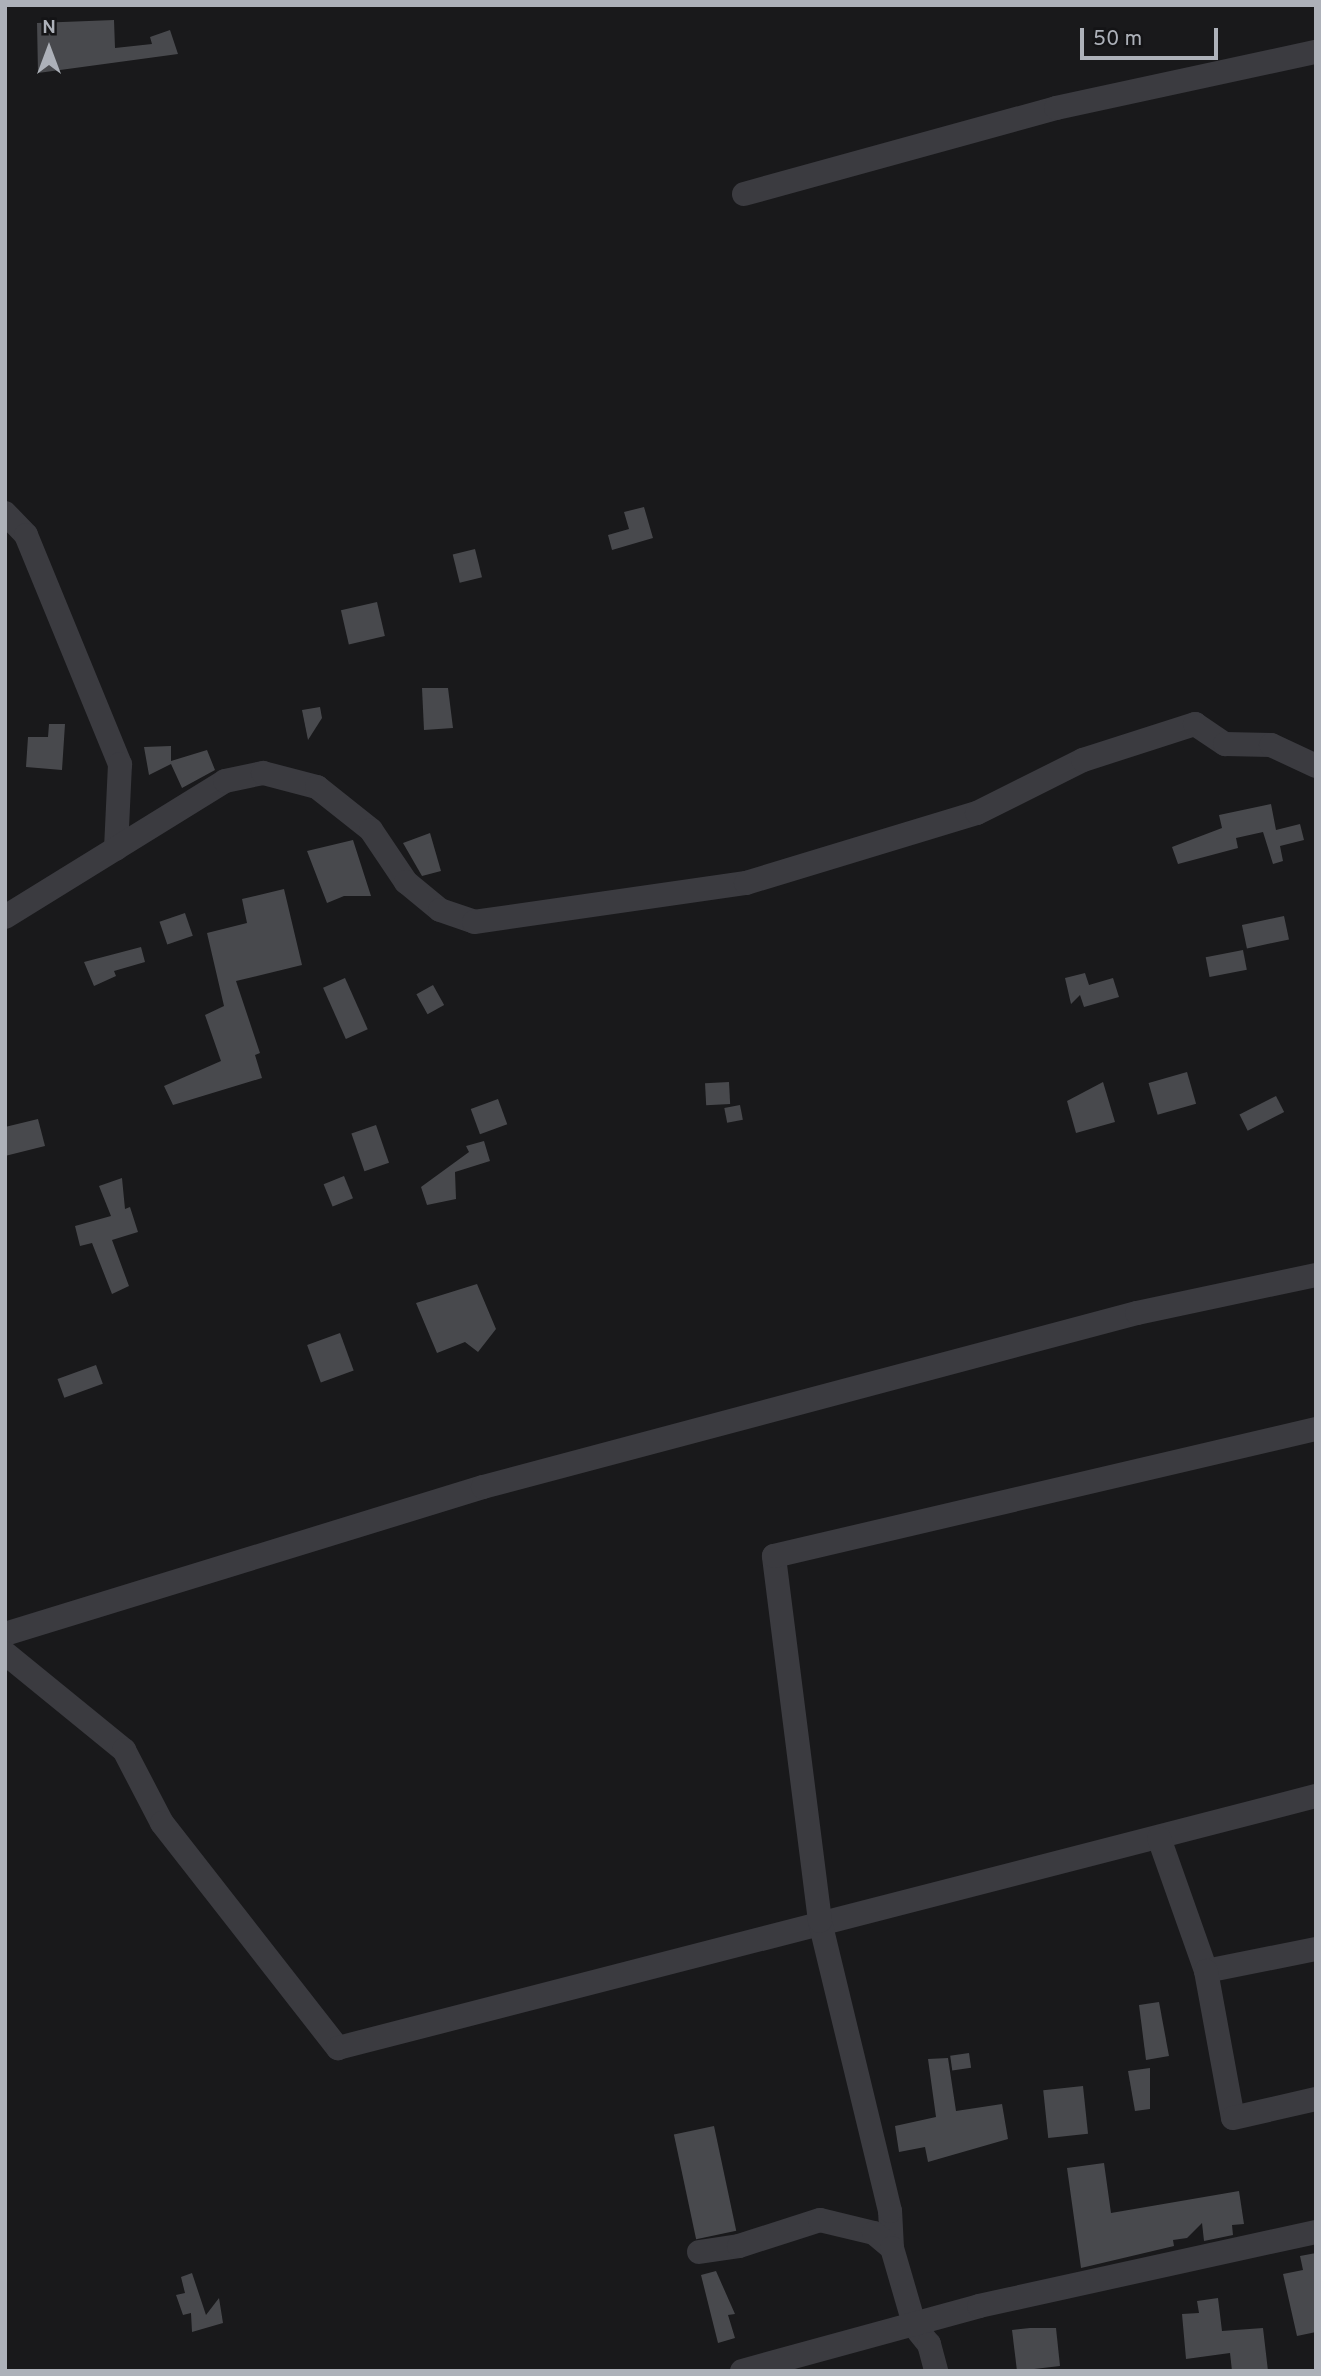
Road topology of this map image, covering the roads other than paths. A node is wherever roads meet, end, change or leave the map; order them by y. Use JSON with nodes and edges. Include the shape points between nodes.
{"nodes":[{"id":1,"x":1316,"y":52,"type":"edge"},
{"id":2,"x":744,"y":194,"type":"dead end"},
{"id":3,"x":5,"y":513,"type":"edge"},
{"id":4,"x":1316,"y":766,"type":"edge"},
{"id":5,"x":116,"y":849,"type":"junction"},
{"id":6,"x":5,"y":917,"type":"edge"},
{"id":7,"x":1316,"y":1275,"type":"edge"},
{"id":8,"x":1316,"y":1429,"type":"edge"},
{"id":9,"x":5,"y":1634,"type":"edge"},
{"id":10,"x":5,"y":1653,"type":"edge"},
{"id":11,"x":1316,"y":1796,"type":"edge"},
{"id":12,"x":1159,"y":1838,"type":"junction"},
{"id":13,"x":820,"y":1921,"type":"junction"},
{"id":14,"x":1316,"y":1949,"type":"edge"},
{"id":15,"x":1206,"y":1971,"type":"junction"},
{"id":16,"x":1316,"y":2099,"type":"edge"},
{"id":17,"x":1316,"y":2232,"type":"edge"},
{"id":18,"x":891,"y":2248,"type":"junction"},
{"id":19,"x":699,"y":2252,"type":"dead end"},
{"id":20,"x":915,"y":2327,"type":"junction"},
{"id":21,"x":742,"y":2371,"type":"edge"},
{"id":22,"x":936,"y":2371,"type":"edge"}],
"edges":[{"from":1,"to":2,"type":"street","via":[[1056,108]]},
{"from":3,"to":5,"type":"street","via":[[26,535],[120,764]]},
{"from":4,"to":5,"type":"street","via":[[1271,744],[1225,744],[1195,724],[1083,760],[976,813],[746,883],[474,922],[440,910],[405,882],[371,830],[317,787],[263,772],[225,781]]},
{"from":5,"to":6,"type":"street"},
{"from":7,"to":9,"type":"street","via":[[1137,1313],[483,1487]]},
{"from":8,"to":13,"type":"street","via":[[774,1556]]},
{"from":10,"to":13,"type":"street","via":[[124,1750],[162,1823],[338,2048]]},
{"from":11,"to":12,"type":"street"},
{"from":12,"to":13,"type":"street"},
{"from":12,"to":15,"type":"street"},
{"from":13,"to":18,"type":"street","via":[[890,2211]]},
{"from":14,"to":15,"type":"street"},
{"from":15,"to":16,"type":"street","via":[[1233,2118]]},
{"from":17,"to":20,"type":"street","via":[[979,2306]]},
{"from":18,"to":19,"type":"street","via":[[850,2223],[820,2220],[739,2246]]},
{"from":18,"to":20,"type":"street"},
{"from":20,"to":21,"type":"street"},
{"from":20,"to":22,"type":"street","via":[[929,2344]]}]}
